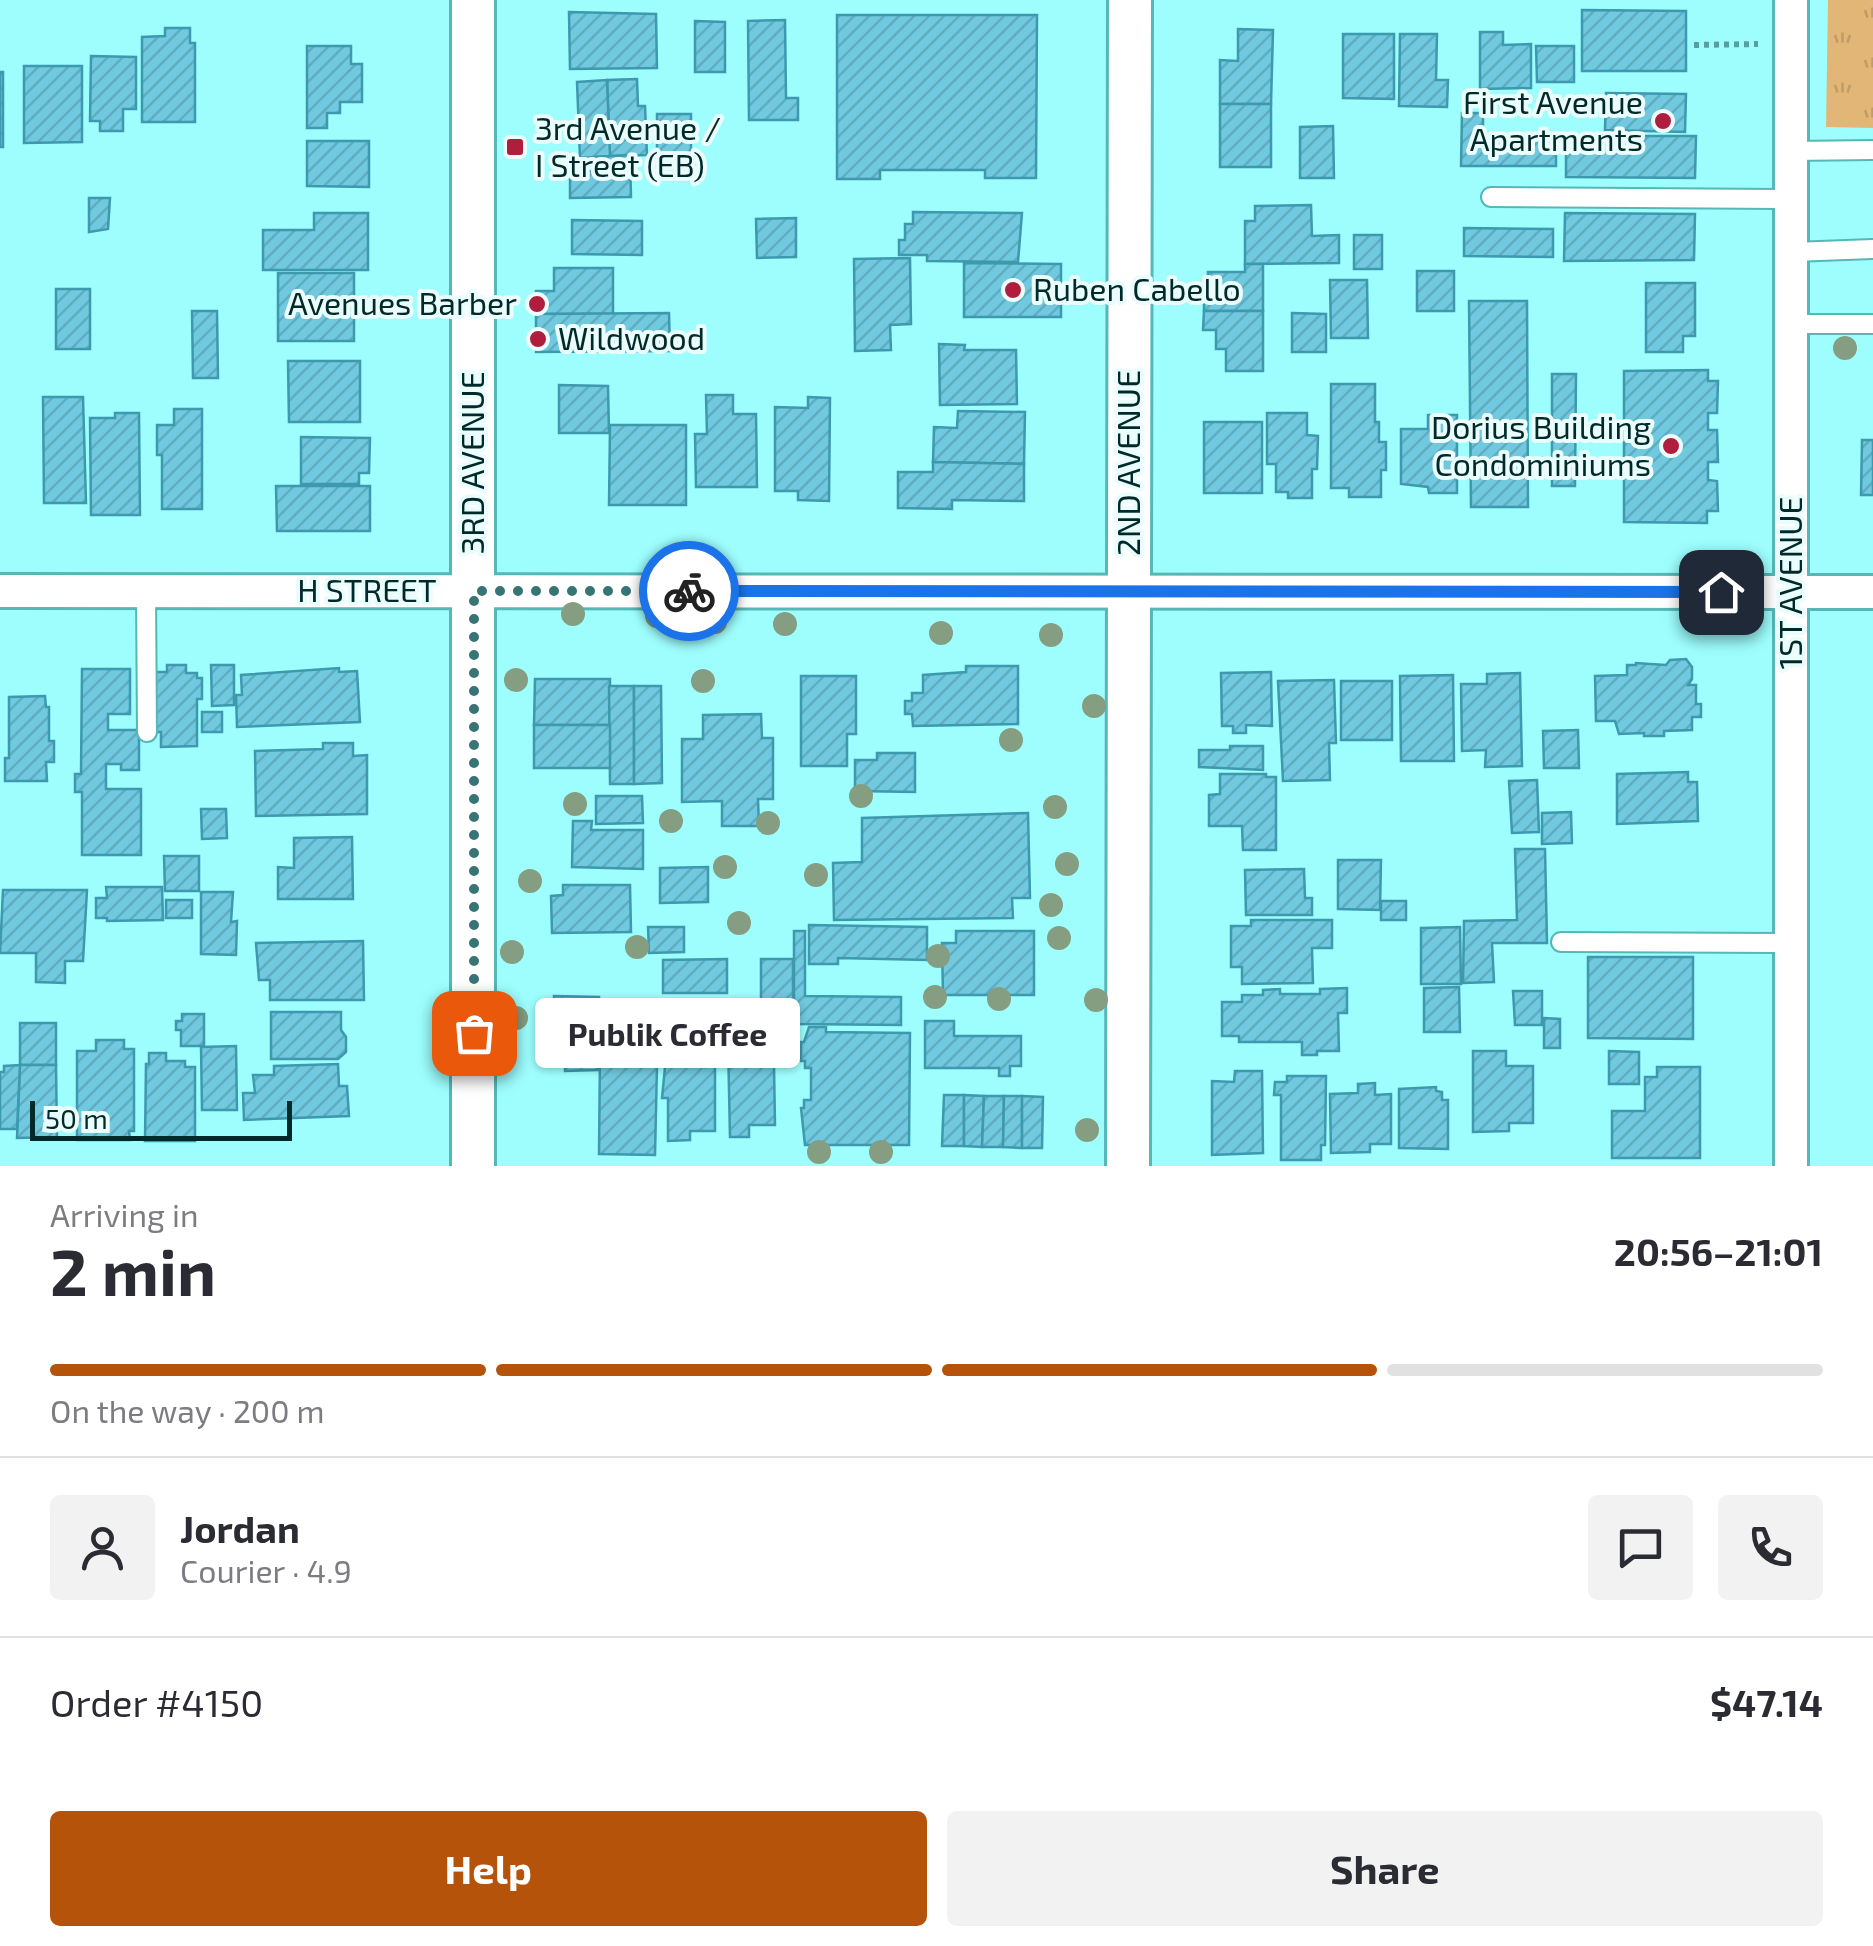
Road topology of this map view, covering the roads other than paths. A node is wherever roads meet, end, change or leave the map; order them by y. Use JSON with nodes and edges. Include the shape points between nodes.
{"nodes":[{"id":1,"x":473,"y":0,"type":"edge"},
{"id":2,"x":1130,"y":0,"type":"edge"},
{"id":3,"x":1791,"y":0,"type":"edge"},
{"id":4,"x":1792,"y":150,"type":"junction"},
{"id":5,"x":1873,"y":150,"type":"edge"},
{"id":6,"x":1491,"y":197,"type":"dead end"},
{"id":7,"x":1792,"y":198,"type":"junction"},
{"id":8,"x":1873,"y":250,"type":"edge"},
{"id":9,"x":1792,"y":252,"type":"junction"},
{"id":10,"x":1792,"y":324,"type":"junction"},
{"id":11,"x":1873,"y":324,"type":"edge"},
{"id":12,"x":1129,"y":590,"type":"junction"},
{"id":13,"x":0,"y":591,"type":"edge"},
{"id":14,"x":146,"y":591,"type":"junction"},
{"id":15,"x":474,"y":591,"type":"junction"},
{"id":16,"x":1792,"y":592,"type":"junction"},
{"id":17,"x":1873,"y":592,"type":"edge"},
{"id":18,"x":147,"y":732,"type":"dead end"},
{"id":19,"x":1561,"y":942,"type":"dead end"},
{"id":20,"x":1791,"y":943,"type":"junction"},
{"id":21,"x":473,"y":1166,"type":"edge"},
{"id":22,"x":1128,"y":1166,"type":"edge"},
{"id":23,"x":1791,"y":1166,"type":"edge"}],
"edges":[{"from":1,"to":15,"type":"street","name":"3RD AVENUE"},
{"from":2,"to":12,"type":"street","name":"2ND AVENUE"},
{"from":3,"to":4,"type":"street","name":"1ST AVENUE"},
{"from":4,"to":5,"type":"lane"},
{"from":4,"to":7,"type":"street","name":"1ST AVENUE"},
{"from":6,"to":7,"type":"lane"},
{"from":7,"to":9,"type":"street","name":"1ST AVENUE"},
{"from":8,"to":9,"type":"lane"},
{"from":9,"to":10,"type":"street","name":"1ST AVENUE"},
{"from":10,"to":11,"type":"lane"},
{"from":10,"to":16,"type":"street","name":"1ST AVENUE"},
{"from":12,"to":15,"type":"street","name":"H STREET"},
{"from":12,"to":16,"type":"street","name":"H STREET"},
{"from":12,"to":22,"type":"street","name":"2ND AVENUE"},
{"from":13,"to":14,"type":"street","name":"H STREET"},
{"from":14,"to":15,"type":"street","name":"H STREET"},
{"from":14,"to":18,"type":"lane"},
{"from":15,"to":21,"type":"street","name":"3RD AVENUE"},
{"from":16,"to":17,"type":"street","name":"H STREET"},
{"from":16,"to":20,"type":"street","name":"1ST AVENUE"},
{"from":19,"to":20,"type":"lane"},
{"from":20,"to":23,"type":"street","name":"1ST AVENUE"}]}
